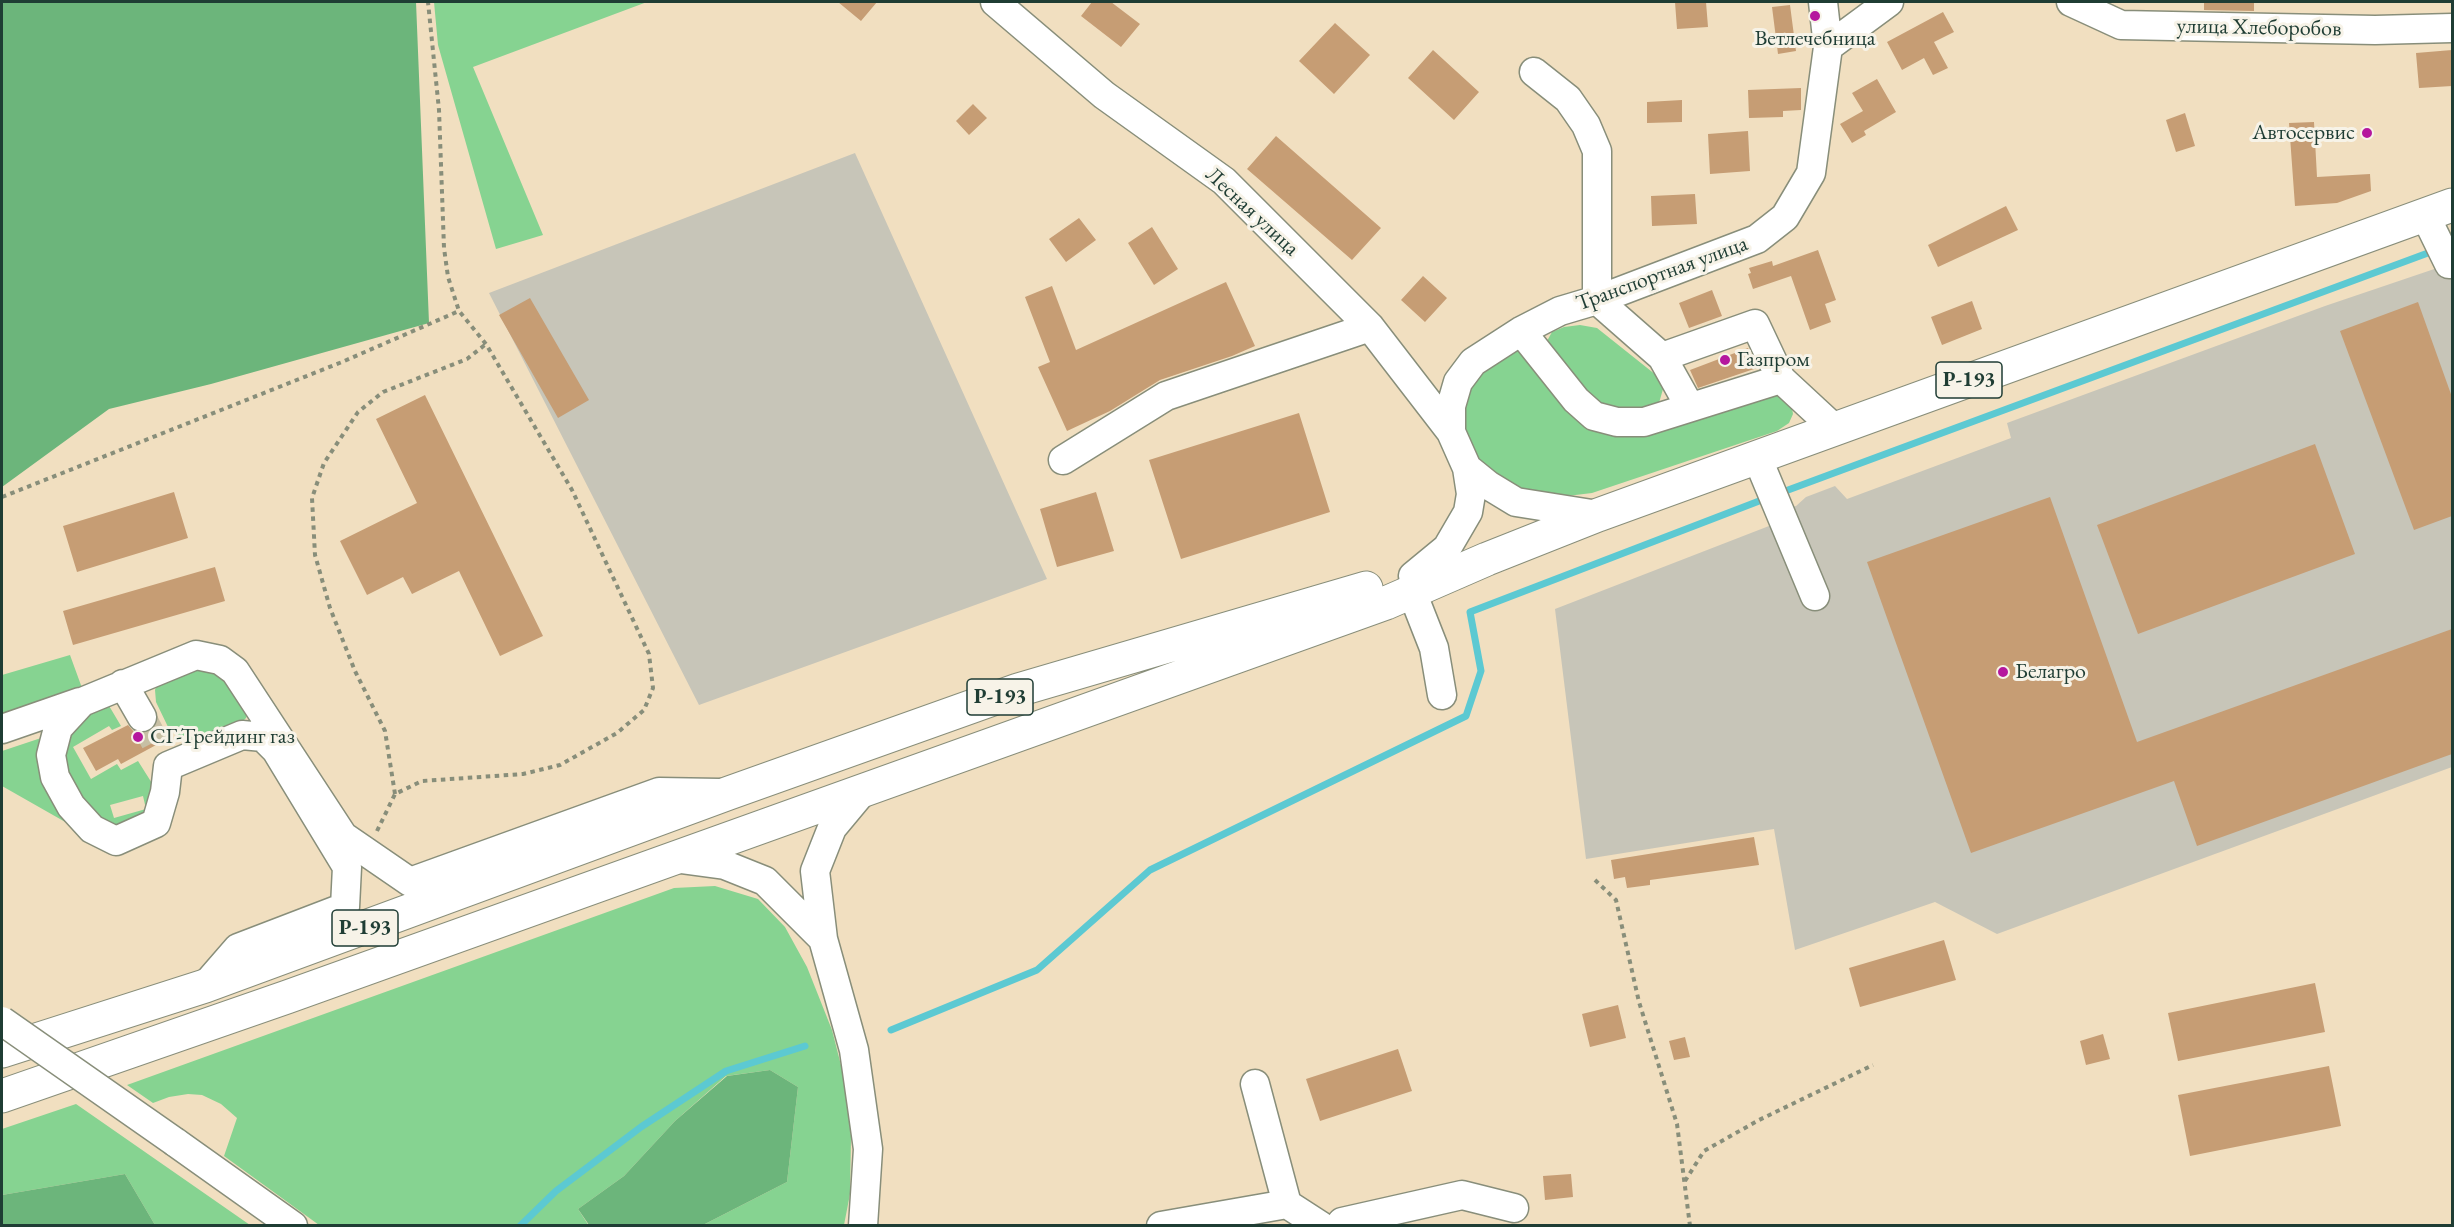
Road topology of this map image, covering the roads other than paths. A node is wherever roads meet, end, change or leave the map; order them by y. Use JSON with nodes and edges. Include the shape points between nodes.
{"nodes":[{"id":1,"x":995,"y":2,"type":"edge"},
{"id":2,"x":1823,"y":2,"type":"edge"},
{"id":3,"x":1889,"y":2,"type":"edge"},
{"id":4,"x":2071,"y":2,"type":"edge"},
{"id":5,"x":2452,"y":28,"type":"edge"},
{"id":6,"x":1828,"y":47,"type":"junction"},
{"id":7,"x":1534,"y":72,"type":"dead end"},
{"id":8,"x":2439,"y":210,"type":"edge"},
{"id":9,"x":2452,"y":264,"type":"edge"},
{"id":10,"x":1597,"y":300,"type":"junction"},
{"id":11,"x":1370,"y":327,"type":"junction"},
{"id":12,"x":1521,"y":331,"type":"junction"},
{"id":13,"x":1662,"y":357,"type":"junction"},
{"id":14,"x":1781,"y":379,"type":"junction"},
{"id":15,"x":1690,"y":407,"type":"junction"},
{"id":16,"x":1835,"y":429,"type":"junction"},
{"id":17,"x":1451,"y":432,"type":"junction"},
{"id":18,"x":1757,"y":457,"type":"junction"},
{"id":19,"x":1063,"y":460,"type":"dead end"},
{"id":20,"x":1467,"y":468,"type":"junction"},
{"id":21,"x":1598,"y":515,"type":"junction"},
{"id":22,"x":1412,"y":584,"type":"junction"},
{"id":23,"x":1815,"y":596,"type":"dead end"},
{"id":24,"x":123,"y":684,"type":"junction"},
{"id":25,"x":1442,"y":695,"type":"dead end"},
{"id":26,"x":82,"y":702,"type":"junction"},
{"id":27,"x":142,"y":717,"type":"tunnel mouth"},
{"id":28,"x":2,"y":729,"type":"edge"},
{"id":29,"x":862,"y":792,"type":"junction"},
{"id":30,"x":729,"y":793,"type":"junction"},
{"id":31,"x":673,"y":858,"type":"junction"},
{"id":32,"x":823,"y":939,"type":"junction"},
{"id":33,"x":205,"y":986,"type":"junction"},
{"id":34,"x":2,"y":1021,"type":"edge"},
{"id":35,"x":2,"y":1051,"type":"edge"},
{"id":36,"x":1256,"y":1084,"type":"dead end"},
{"id":37,"x":2,"y":1096,"type":"edge"},
{"id":38,"x":1287,"y":1204,"type":"junction"},
{"id":39,"x":1514,"y":1208,"type":"dead end"},
{"id":40,"x":293,"y":1226,"type":"edge"},
{"id":41,"x":863,"y":1226,"type":"edge"},
{"id":42,"x":1161,"y":1226,"type":"edge"},
{"id":43,"x":1321,"y":1226,"type":"edge"},
{"id":44,"x":1339,"y":1226,"type":"edge"}],
"edges":[{"from":1,"to":11,"type":"street","name":"Лесная улица","via":[[1104,95],[1224,181]]},
{"from":2,"to":6,"type":"street","name":"Транспортная улица"},
{"from":3,"to":6,"type":"street"},
{"from":4,"to":5,"type":"street","name":"улица Хлеборобов","via":[[2121,25]]},
{"from":6,"to":10,"type":"street","name":"Транспортная улица","via":[[1811,173],[1785,217],[1757,239]]},
{"from":7,"to":10,"type":"street","via":[[1568,99],[1586,125],[1597,151]]},
{"from":8,"to":9,"type":"street"},
{"from":8,"to":16,"type":"highway","number":"Р-193"},
{"from":10,"to":12,"type":"street","name":"Транспортная улица","via":[[1560,311]]},
{"from":10,"to":13,"type":"street"},
{"from":11,"to":17,"type":"street","name":"Лесная улица"},
{"from":11,"to":19,"type":"street","via":[[1166,396]]},
{"from":12,"to":15,"type":"street","via":[[1576,400],[1594,416],[1617,422],[1644,422]]},
{"from":12,"to":17,"type":"street","name":"Транспортная улица","via":[[1473,363],[1458,382],[1451,406]]},
{"from":13,"to":14,"type":"street","via":[[1755,324]]},
{"from":13,"to":15,"type":"street"},
{"from":14,"to":15,"type":"street"},
{"from":14,"to":16,"type":"street"},
{"from":16,"to":18,"type":"highway","number":"Р-193"},
{"from":17,"to":20,"type":"street","name":"Транспортная улица"},
{"from":18,"to":21,"type":"highway","number":"Р-193"},
{"from":18,"to":23,"type":"street"},
{"from":20,"to":21,"type":"street","via":[[1516,502]]},
{"from":20,"to":22,"type":"street","via":[[1471,494],[1467,512],[1447,548]]},
{"from":21,"to":22,"type":"highway","number":"Р-193"},
{"from":22,"to":25,"type":"street","via":[[1434,648]]},
{"from":22,"to":29,"type":"highway","number":"Р-193","via":[[1386,603]]},
{"from":22,"to":30,"type":"highway","number":"Р-193","via":[[1018,690]]},
{"from":24,"to":26,"type":"street"},
{"from":24,"to":27,"type":"street"},
{"from":24,"to":30,"type":"street","via":[[196,655],[220,660],[235,671],[343,836],[410,882],[659,792]]},
{"from":26,"to":28,"type":"street"},
{"from":26,"to":33,"type":"street","via":[[58,728],[51,755],[54,777],[71,806],[92,829],[116,841],[156,823],[165,792],[162,755],[242,735],[263,737],[276,750],[347,867],[345,907],[238,948]]},
{"from":29,"to":31,"type":"highway","number":"Р-193"},
{"from":29,"to":32,"type":"street","via":[[832,828],[815,871]]},
{"from":30,"to":33,"type":"highway","number":"Р-193"},
{"from":31,"to":32,"type":"street","via":[[725,865],[765,881]]},
{"from":31,"to":37,"type":"highway","number":"Р-193"},
{"from":32,"to":41,"type":"street","via":[[854,1050],[868,1149]]},
{"from":33,"to":35,"type":"highway","number":"Р-193"},
{"from":34,"to":40,"type":"street","bridge":true},
{"from":36,"to":38,"type":"street"},
{"from":38,"to":42,"type":"street"},
{"from":38,"to":43,"type":"street"},
{"from":39,"to":44,"type":"street","via":[[1462,1195],[1342,1222]]}]}
